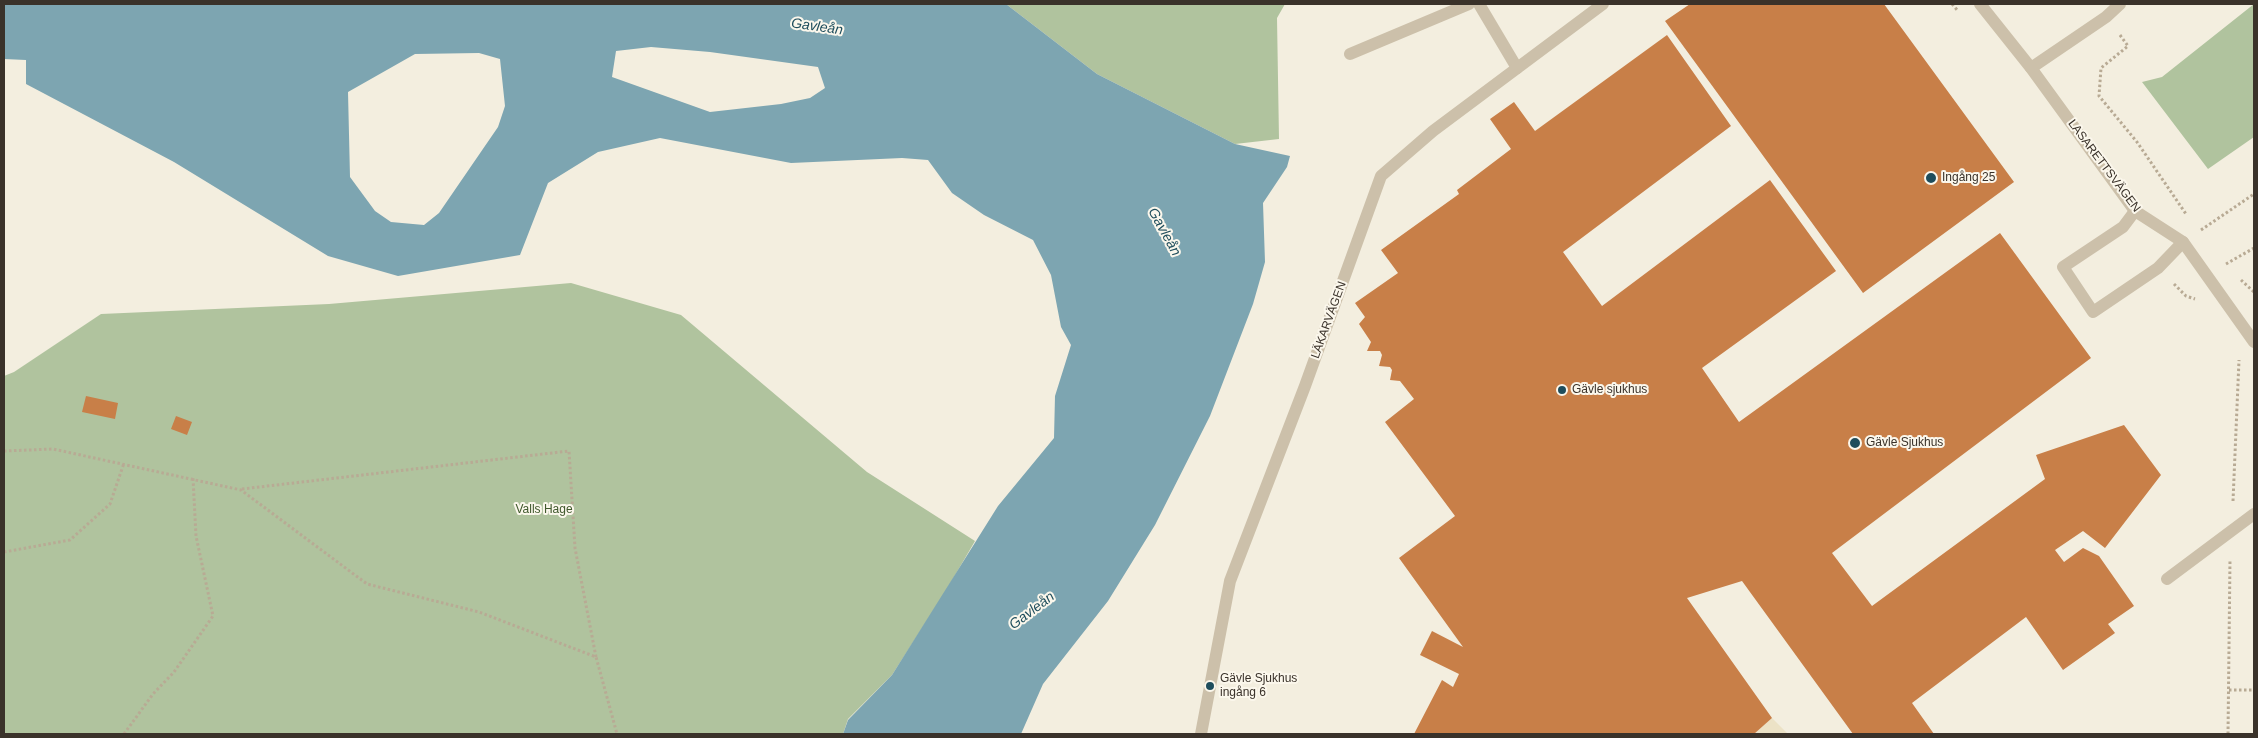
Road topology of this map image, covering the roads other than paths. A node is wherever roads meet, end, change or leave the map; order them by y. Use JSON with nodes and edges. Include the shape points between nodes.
{"nodes":[{"id":1,"x":1469,"y":4,"type":"edge"},
{"id":2,"x":1479,"y":4,"type":"edge"},
{"id":3,"x":1603,"y":4,"type":"edge"},
{"id":4,"x":1980,"y":4,"type":"edge"},
{"id":5,"x":2120,"y":4,"type":"edge"},
{"id":6,"x":1350,"y":54,"type":"dead end"},
{"id":7,"x":1517,"y":68,"type":"junction"},
{"id":8,"x":2031,"y":68,"type":"junction"},
{"id":9,"x":2135,"y":211,"type":"junction"},
{"id":10,"x":2183,"y":242,"type":"junction"},
{"id":11,"x":2254,"y":342,"type":"edge"},
{"id":12,"x":2254,"y":514,"type":"edge"},
{"id":13,"x":2167,"y":579,"type":"dead end"},
{"id":14,"x":1200,"y":734,"type":"edge"}],
"edges":[{"from":1,"to":6,"type":"street"},
{"from":2,"to":7,"type":"street"},
{"from":3,"to":7,"type":"street","name":"LÄKARVÄGEN"},
{"from":4,"to":8,"type":"street","name":"LASARETTSVÄGEN"},
{"from":5,"to":8,"type":"street"},
{"from":7,"to":14,"type":"street","name":"LÄKARVÄGEN","via":[[1433,131],[1380,176],[1305,386],[1230,581]]},
{"from":8,"to":9,"type":"street","name":"LASARETTSVÄGEN"},
{"from":9,"to":10,"type":"street","name":"LASARETTSVÄGEN"},
{"from":9,"to":10,"type":"street","via":[[2123,227],[2063,267],[2093,312],[2158,268]]},
{"from":10,"to":11,"type":"street","name":"LASARETTSVÄGEN"},
{"from":12,"to":13,"type":"street"}]}
